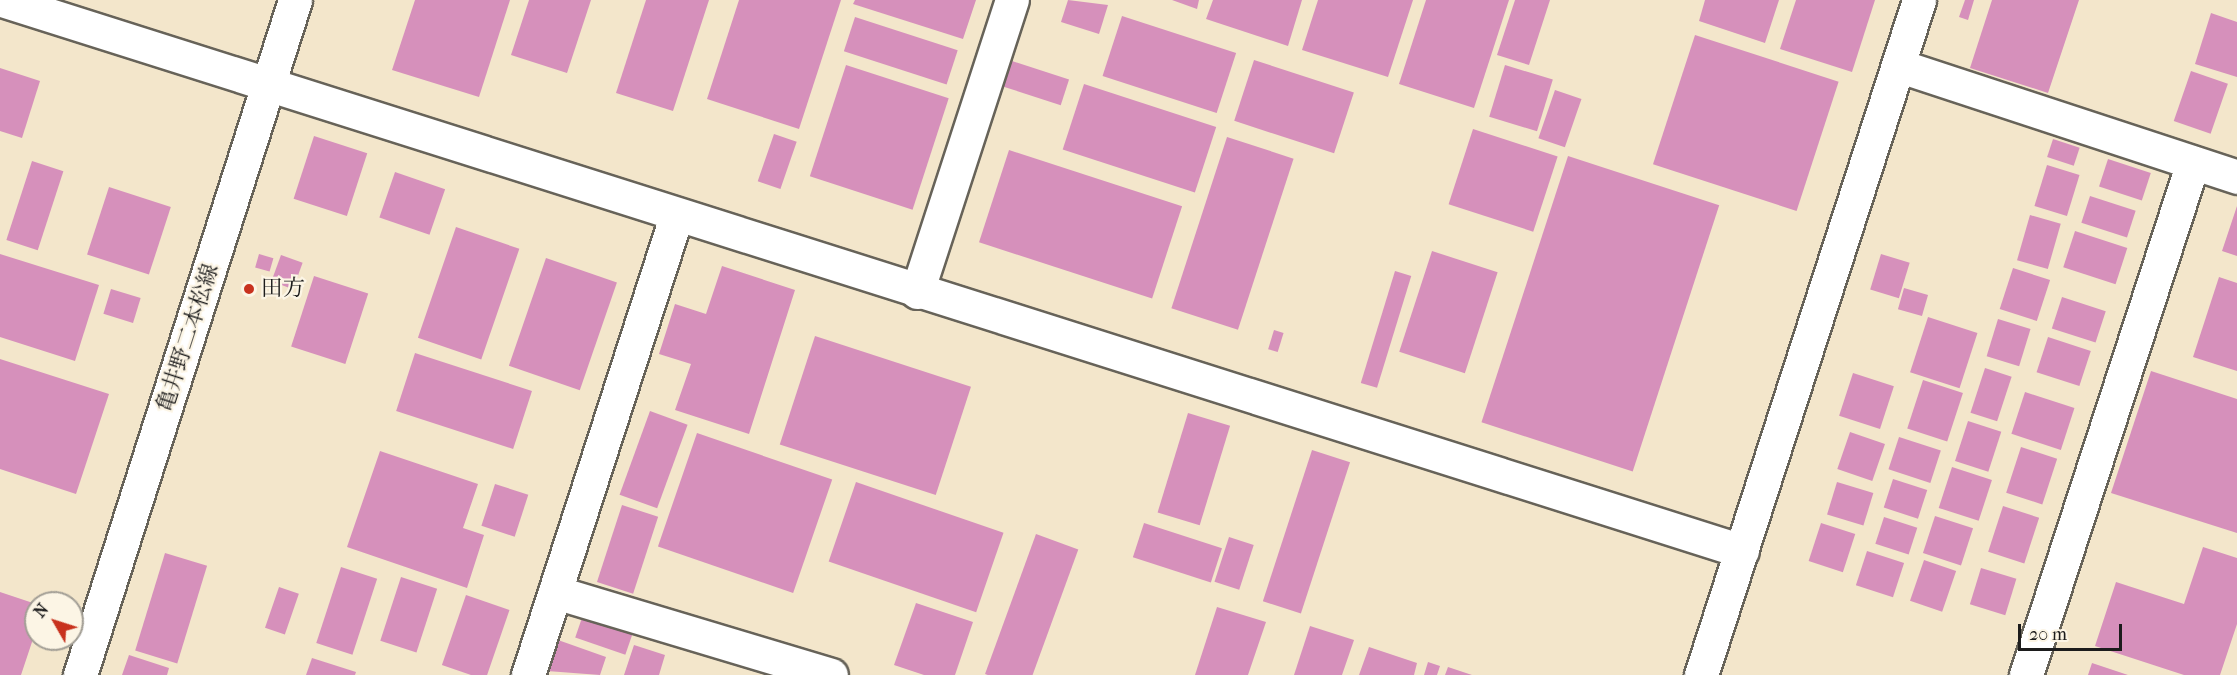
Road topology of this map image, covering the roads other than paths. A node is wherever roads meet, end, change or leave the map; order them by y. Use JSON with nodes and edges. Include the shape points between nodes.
{"nodes":[{"id":1,"x":2,"y":0,"type":"edge"},
{"id":2,"x":295,"y":0,"type":"edge"},
{"id":3,"x":1012,"y":0,"type":"edge"},
{"id":4,"x":1919,"y":0,"type":"edge"},
{"id":5,"x":1900,"y":66,"type":"junction"},
{"id":6,"x":268,"y":85,"type":"junction"},
{"id":7,"x":2193,"y":162,"type":"junction"},
{"id":8,"x":2237,"y":177,"type":"edge"},
{"id":9,"x":677,"y":215,"type":"junction"},
{"id":10,"x":917,"y":292,"type":"junction"},
{"id":11,"x":1742,"y":551,"type":"junction"},
{"id":12,"x":555,"y":592,"type":"junction"},
{"id":13,"x":817,"y":673,"type":"edge"},
{"id":14,"x":80,"y":675,"type":"edge"},
{"id":15,"x":528,"y":675,"type":"edge"},
{"id":16,"x":1701,"y":675,"type":"edge"},
{"id":17,"x":2026,"y":675,"type":"edge"}],
"edges":[{"from":1,"to":6,"type":"street"},
{"from":2,"to":6,"type":"street","name":"亀井野二本松線"},
{"from":3,"to":10,"type":"street"},
{"from":4,"to":5,"type":"street"},
{"from":5,"to":7,"type":"street"},
{"from":5,"to":11,"type":"street"},
{"from":6,"to":9,"type":"street"},
{"from":6,"to":14,"type":"street","name":"亀井野二本松線"},
{"from":7,"to":8,"type":"street"},
{"from":7,"to":17,"type":"street"},
{"from":9,"to":10,"type":"street"},
{"from":9,"to":12,"type":"street"},
{"from":10,"to":11,"type":"street"},
{"from":11,"to":16,"type":"street"},
{"from":12,"to":13,"type":"street"},
{"from":12,"to":15,"type":"street"}]}
